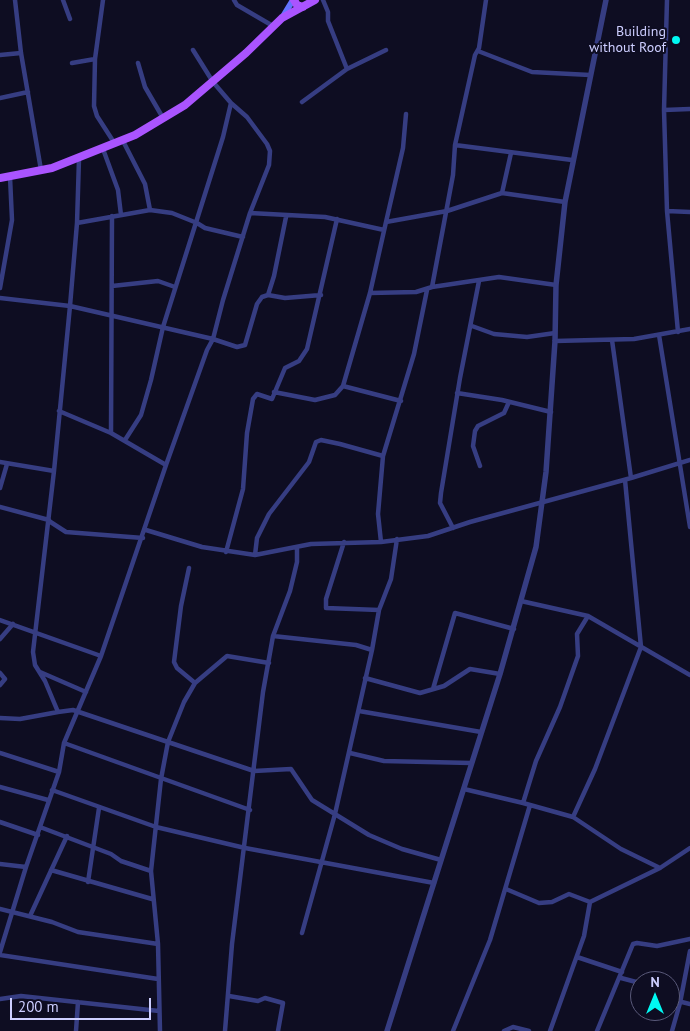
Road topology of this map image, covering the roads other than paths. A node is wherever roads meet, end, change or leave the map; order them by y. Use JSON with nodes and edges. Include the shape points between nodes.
{"nodes":[{"id":1,"x":15,"y":0,"type":"edge"},
{"id":2,"x":63,"y":0,"type":"edge"},
{"id":3,"x":103,"y":0,"type":"edge"},
{"id":4,"x":234,"y":0,"type":"edge"},
{"id":5,"x":293,"y":0,"type":"edge"},
{"id":6,"x":316,"y":0,"type":"edge"},
{"id":7,"x":323,"y":0,"type":"edge"},
{"id":8,"x":486,"y":0,"type":"edge"},
{"id":9,"x":606,"y":0,"type":"edge"},
{"id":10,"x":667,"y":0,"type":"edge"},
{"id":11,"x":303,"y":7,"type":"junction"},
{"id":12,"x":282,"y":18,"type":"junction"},
{"id":13,"x":70,"y":19,"type":"dead end"},
{"id":14,"x":273,"y":26,"type":"junction"},
{"id":15,"x":192,"y":50,"type":"dead end"},
{"id":16,"x":386,"y":50,"type":"dead end"},
{"id":17,"x":478,"y":52,"type":"junction"},
{"id":18,"x":21,"y":53,"type":"junction"},
{"id":19,"x":0,"y":55,"type":"edge"},
{"id":20,"x":95,"y":59,"type":"junction"},
{"id":21,"x":72,"y":63,"type":"dead end"},
{"id":22,"x":138,"y":63,"type":"dead end"},
{"id":23,"x":347,"y":69,"type":"junction"},
{"id":24,"x":590,"y":75,"type":"junction"},
{"id":25,"x":213,"y":82,"type":"junction"},
{"id":26,"x":28,"y":92,"type":"junction"},
{"id":27,"x":0,"y":98,"type":"edge"},
{"id":28,"x":302,"y":102,"type":"dead end"},
{"id":29,"x":231,"y":103,"type":"junction"},
{"id":30,"x":690,"y":109,"type":"edge"},
{"id":31,"x":664,"y":110,"type":"junction"},
{"id":32,"x":406,"y":114,"type":"dead end"},
{"id":33,"x":163,"y":118,"type":"junction"},
{"id":34,"x":119,"y":142,"type":"junction"},
{"id":35,"x":455,"y":146,"type":"junction"},
{"id":36,"x":104,"y":150,"type":"junction"},
{"id":37,"x":511,"y":153,"type":"junction"},
{"id":38,"x":79,"y":159,"type":"junction"},
{"id":39,"x":572,"y":160,"type":"junction"},
{"id":40,"x":41,"y":170,"type":"junction"},
{"id":41,"x":10,"y":177,"type":"junction"},
{"id":42,"x":0,"y":178,"type":"edge"},
{"id":43,"x":502,"y":193,"type":"junction"},
{"id":44,"x":565,"y":202,"type":"junction"},
{"id":45,"x":150,"y":210,"type":"junction"},
{"id":46,"x":447,"y":211,"type":"junction"},
{"id":47,"x":667,"y":211,"type":"junction"},
{"id":48,"x":690,"y":212,"type":"edge"},
{"id":49,"x":250,"y":213,"type":"junction"},
{"id":50,"x":120,"y":215,"type":"junction"},
{"id":51,"x":112,"y":216,"type":"junction"},
{"id":52,"x":286,"y":217,"type":"junction"},
{"id":53,"x":337,"y":219,"type":"junction"},
{"id":54,"x":386,"y":222,"type":"junction"},
{"id":55,"x":77,"y":223,"type":"junction"},
{"id":56,"x":197,"y":223,"type":"junction"},
{"id":57,"x":384,"y":230,"type":"junction"},
{"id":58,"x":243,"y":237,"type":"junction"},
{"id":59,"x":479,"y":281,"type":"junction"},
{"id":60,"x":556,"y":285,"type":"junction"},
{"id":61,"x":112,"y":286,"type":"junction"},
{"id":62,"x":0,"y":288,"type":"edge"},
{"id":63,"x":175,"y":288,"type":"junction"},
{"id":64,"x":429,"y":289,"type":"junction"},
{"id":65,"x":370,"y":293,"type":"junction"},
{"id":66,"x":268,"y":295,"type":"junction"},
{"id":67,"x":321,"y":295,"type":"junction"},
{"id":68,"x":0,"y":298,"type":"edge"},
{"id":69,"x":70,"y":306,"type":"junction"},
{"id":70,"x":111,"y":316,"type":"junction"},
{"id":71,"x":472,"y":326,"type":"junction"},
{"id":72,"x":163,"y":328,"type":"junction"},
{"id":73,"x":690,"y":330,"type":"edge"},
{"id":74,"x":678,"y":332,"type":"junction"},
{"id":75,"x":555,"y":334,"type":"junction"},
{"id":76,"x":659,"y":335,"type":"junction"},
{"id":77,"x":213,"y":339,"type":"junction"},
{"id":78,"x":612,"y":340,"type":"junction"},
{"id":79,"x":555,"y":341,"type":"junction"},
{"id":80,"x":343,"y":386,"type":"junction"},
{"id":81,"x":274,"y":392,"type":"junction"},
{"id":82,"x":457,"y":393,"type":"junction"},
{"id":83,"x":401,"y":401,"type":"junction"},
{"id":84,"x":509,"y":402,"type":"junction"},
{"id":85,"x":59,"y":411,"type":"junction"},
{"id":86,"x":551,"y":412,"type":"junction"},
{"id":87,"x":111,"y":434,"type":"junction"},
{"id":88,"x":125,"y":440,"type":"junction"},
{"id":89,"x":383,"y":456,"type":"junction"},
{"id":90,"x":690,"y":460,"type":"edge"},
{"id":91,"x":0,"y":462,"type":"edge"},
{"id":92,"x":680,"y":463,"type":"junction"},
{"id":93,"x":7,"y":464,"type":"junction"},
{"id":94,"x":166,"y":465,"type":"junction"},
{"id":95,"x":480,"y":466,"type":"dead end"},
{"id":96,"x":54,"y":471,"type":"junction"},
{"id":97,"x":628,"y":479,"type":"junction"},
{"id":98,"x":0,"y":488,"type":"edge"},
{"id":99,"x":543,"y":503,"type":"junction"},
{"id":100,"x":0,"y":507,"type":"edge"},
{"id":101,"x":49,"y":521,"type":"junction"},
{"id":102,"x":690,"y":527,"type":"edge"},
{"id":103,"x":453,"y":528,"type":"junction"},
{"id":104,"x":146,"y":530,"type":"junction"},
{"id":105,"x":142,"y":538,"type":"junction"},
{"id":106,"x":397,"y":539,"type":"junction"},
{"id":107,"x":344,"y":542,"type":"junction"},
{"id":108,"x":381,"y":542,"type":"junction"},
{"id":109,"x":297,"y":548,"type":"junction"},
{"id":110,"x":226,"y":552,"type":"junction"},
{"id":111,"x":255,"y":555,"type":"junction"},
{"id":112,"x":189,"y":568,"type":"dead end"},
{"id":113,"x":522,"y":601,"type":"junction"},
{"id":114,"x":379,"y":610,"type":"junction"},
{"id":115,"x":588,"y":616,"type":"junction"},
{"id":116,"x":0,"y":620,"type":"edge"},
{"id":117,"x":13,"y":624,"type":"junction"},
{"id":118,"x":514,"y":629,"type":"junction"},
{"id":119,"x":35,"y":632,"type":"junction"},
{"id":120,"x":273,"y":636,"type":"junction"},
{"id":121,"x":0,"y":639,"type":"edge"},
{"id":122,"x":641,"y":647,"type":"junction"},
{"id":123,"x":372,"y":650,"type":"junction"},
{"id":124,"x":101,"y":656,"type":"junction"},
{"id":125,"x":269,"y":663,"type":"junction"},
{"id":126,"x":40,"y":672,"type":"junction"},
{"id":127,"x":0,"y":673,"type":"edge"},
{"id":128,"x":500,"y":674,"type":"junction"},
{"id":129,"x":690,"y":674,"type":"edge"},
{"id":130,"x":365,"y":678,"type":"junction"},
{"id":131,"x":195,"y":683,"type":"junction"},
{"id":132,"x":0,"y":685,"type":"edge"},
{"id":133,"x":433,"y":689,"type":"junction"},
{"id":134,"x":86,"y":692,"type":"junction"},
{"id":135,"x":77,"y":711,"type":"junction"},
{"id":136,"x":358,"y":711,"type":"junction"},
{"id":137,"x":58,"y":712,"type":"junction"},
{"id":138,"x":0,"y":718,"type":"edge"},
{"id":139,"x":481,"y":732,"type":"junction"},
{"id":140,"x":168,"y":742,"type":"junction"},
{"id":141,"x":64,"y":743,"type":"junction"},
{"id":142,"x":350,"y":752,"type":"junction"},
{"id":143,"x":0,"y":753,"type":"edge"},
{"id":144,"x":471,"y":763,"type":"junction"},
{"id":145,"x":254,"y":771,"type":"junction"},
{"id":146,"x":59,"y":772,"type":"junction"},
{"id":147,"x":161,"y":779,"type":"junction"},
{"id":148,"x":0,"y":787,"type":"edge"},
{"id":149,"x":464,"y":789,"type":"junction"},
{"id":150,"x":52,"y":790,"type":"junction"},
{"id":151,"x":48,"y":800,"type":"junction"},
{"id":152,"x":523,"y":803,"type":"junction"},
{"id":153,"x":530,"y":804,"type":"junction"},
{"id":154,"x":99,"y":808,"type":"junction"},
{"id":155,"x":250,"y":810,"type":"junction"},
{"id":156,"x":335,"y":814,"type":"junction"},
{"id":157,"x":573,"y":817,"type":"junction"},
{"id":158,"x":0,"y":822,"type":"edge"},
{"id":159,"x":40,"y":827,"type":"junction"},
{"id":160,"x":156,"y":827,"type":"junction"},
{"id":161,"x":38,"y":835,"type":"junction"},
{"id":162,"x":67,"y":836,"type":"junction"},
{"id":163,"x":93,"y":848,"type":"junction"},
{"id":164,"x":245,"y":848,"type":"junction"},
{"id":165,"x":690,"y":848,"type":"edge"},
{"id":166,"x":442,"y":860,"type":"junction"},
{"id":167,"x":323,"y":863,"type":"junction"},
{"id":168,"x":0,"y":864,"type":"edge"},
{"id":169,"x":26,"y":867,"type":"junction"},
{"id":170,"x":660,"y":868,"type":"junction"},
{"id":171,"x":51,"y":870,"type":"junction"},
{"id":172,"x":151,"y":871,"type":"junction"},
{"id":173,"x":88,"y":882,"type":"junction"},
{"id":174,"x":434,"y":882,"type":"junction"},
{"id":175,"x":506,"y":889,"type":"junction"},
{"id":176,"x":152,"y":899,"type":"junction"},
{"id":177,"x":590,"y":902,"type":"junction"},
{"id":178,"x":0,"y":909,"type":"edge"},
{"id":179,"x":12,"y":912,"type":"junction"},
{"id":180,"x":30,"y":916,"type":"junction"},
{"id":181,"x":302,"y":933,"type":"dead end"},
{"id":182,"x":690,"y":939,"type":"edge"},
{"id":183,"x":158,"y":944,"type":"junction"},
{"id":184,"x":690,"y":951,"type":"edge"},
{"id":185,"x":0,"y":954,"type":"edge"},
{"id":186,"x":577,"y":957,"type":"junction"},
{"id":187,"x":621,"y":975,"type":"junction"},
{"id":188,"x":158,"y":979,"type":"junction"},
{"id":189,"x":630,"y":979,"type":"edge"},
{"id":190,"x":229,"y":996,"type":"junction"},
{"id":191,"x":0,"y":999,"type":"edge"},
{"id":192,"x":78,"y":1002,"type":"junction"},
{"id":193,"x":680,"y":1003,"type":"joint"},
{"id":194,"x":690,"y":1004,"type":"edge"},
{"id":195,"x":159,"y":1011,"type":"junction"},
{"id":196,"x":76,"y":1031,"type":"edge"},
{"id":197,"x":160,"y":1031,"type":"edge"},
{"id":198,"x":225,"y":1031,"type":"edge"},
{"id":199,"x":278,"y":1031,"type":"edge"},
{"id":200,"x":387,"y":1031,"type":"edge"},
{"id":201,"x":453,"y":1031,"type":"edge"},
{"id":202,"x":504,"y":1031,"type":"edge"},
{"id":203,"x":528,"y":1031,"type":"edge"},
{"id":204,"x":550,"y":1031,"type":"edge"},
{"id":205,"x":597,"y":1031,"type":"edge"}],
"edges":[{"from":1,"to":18,"type":"street"},
{"from":2,"to":13,"type":"street"},
{"from":3,"to":20,"type":"street"},
{"from":4,"to":14,"type":"street"},
{"from":5,"to":11,"type":"main road"},
{"from":5,"to":12,"type":"main road"},
{"from":6,"to":11,"type":"main road"},
{"from":7,"to":23,"type":"street"},
{"from":8,"to":17,"type":"street"},
{"from":9,"to":24,"type":"street"},
{"from":10,"to":31,"type":"street"},
{"from":11,"to":12,"type":"main road"},
{"from":12,"to":14,"type":"main road"},
{"from":14,"to":25,"type":"main road"},
{"from":15,"to":25,"type":"street"},
{"from":16,"to":23,"type":"street"},
{"from":17,"to":24,"type":"street","via":[[532,72]]},
{"from":17,"to":35,"type":"street"},
{"from":18,"to":19,"type":"street"},
{"from":18,"to":26,"type":"street"},
{"from":20,"to":21,"type":"street"},
{"from":20,"to":34,"type":"street","via":[[95,111]]},
{"from":22,"to":33,"type":"street","via":[[145,87]]},
{"from":23,"to":28,"type":"street"},
{"from":24,"to":39,"type":"street"},
{"from":25,"to":29,"type":"street"},
{"from":25,"to":33,"type":"main road"},
{"from":26,"to":27,"type":"street"},
{"from":26,"to":40,"type":"street"},
{"from":29,"to":49,"type":"street","via":[[247,117],[270,151],[269,165]]},
{"from":29,"to":56,"type":"street"},
{"from":30,"to":31,"type":"street"},
{"from":31,"to":47,"type":"street"},
{"from":32,"to":54,"type":"street","via":[[403,148]]},
{"from":33,"to":34,"type":"main road"},
{"from":34,"to":36,"type":"main road"},
{"from":34,"to":45,"type":"street","via":[[145,184]]},
{"from":35,"to":37,"type":"street"},
{"from":35,"to":46,"type":"street"},
{"from":36,"to":38,"type":"main road"},
{"from":36,"to":50,"type":"street","via":[[118,190]]},
{"from":37,"to":39,"type":"street"},
{"from":37,"to":43,"type":"street"},
{"from":38,"to":40,"type":"main road"},
{"from":38,"to":55,"type":"street"},
{"from":39,"to":44,"type":"street"},
{"from":40,"to":41,"type":"main road"},
{"from":41,"to":42,"type":"main road"},
{"from":41,"to":62,"type":"street","via":[[12,220]]},
{"from":43,"to":44,"type":"street"},
{"from":43,"to":46,"type":"street"},
{"from":44,"to":60,"type":"street"},
{"from":45,"to":50,"type":"street"},
{"from":45,"to":56,"type":"street","via":[[172,213]]},
{"from":46,"to":54,"type":"street"},
{"from":46,"to":64,"type":"street"},
{"from":47,"to":48,"type":"street"},
{"from":47,"to":74,"type":"street"},
{"from":49,"to":52,"type":"street"},
{"from":49,"to":58,"type":"street"},
{"from":50,"to":51,"type":"street"},
{"from":51,"to":55,"type":"street"},
{"from":51,"to":61,"type":"street"},
{"from":52,"to":53,"type":"street"},
{"from":52,"to":66,"type":"street"},
{"from":53,"to":57,"type":"street"},
{"from":53,"to":67,"type":"street"},
{"from":54,"to":57,"type":"street"},
{"from":55,"to":69,"type":"street"},
{"from":56,"to":58,"type":"street"},
{"from":56,"to":63,"type":"street"},
{"from":57,"to":65,"type":"street"},
{"from":58,"to":77,"type":"street"},
{"from":59,"to":60,"type":"street","via":[[499,277]]},
{"from":59,"to":64,"type":"street"},
{"from":59,"to":71,"type":"street"},
{"from":60,"to":75,"type":"street"},
{"from":61,"to":63,"type":"street","via":[[158,281]]},
{"from":61,"to":70,"type":"street"},
{"from":63,"to":72,"type":"street"},
{"from":64,"to":65,"type":"street"},
{"from":64,"to":83,"type":"street"},
{"from":65,"to":80,"type":"street"},
{"from":66,"to":67,"type":"street","via":[[285,298]]},
{"from":66,"to":77,"type":"street","via":[[257,304],[245,345],[230,346]]},
{"from":67,"to":81,"type":"street","via":[[307,349],[299,361],[285,368]]},
{"from":68,"to":69,"type":"street"},
{"from":69,"to":70,"type":"street"},
{"from":69,"to":85,"type":"street"},
{"from":70,"to":72,"type":"street"},
{"from":70,"to":87,"type":"street"},
{"from":71,"to":75,"type":"street","via":[[494,334],[527,337]]},
{"from":71,"to":82,"type":"street"},
{"from":72,"to":77,"type":"street"},
{"from":72,"to":88,"type":"street","via":[[141,415]]},
{"from":73,"to":74,"type":"street"},
{"from":74,"to":76,"type":"street"},
{"from":75,"to":79,"type":"street"},
{"from":76,"to":78,"type":"street"},
{"from":76,"to":92,"type":"street"},
{"from":77,"to":94,"type":"street"},
{"from":78,"to":79,"type":"street"},
{"from":78,"to":97,"type":"street"},
{"from":79,"to":86,"type":"street"},
{"from":80,"to":81,"type":"street","via":[[335,395],[315,400]]},
{"from":80,"to":83,"type":"street"},
{"from":81,"to":110,"type":"street","via":[[270,399],[257,394],[253,399],[243,489]]},
{"from":82,"to":84,"type":"street"},
{"from":82,"to":103,"type":"street","via":[[440,503]]},
{"from":83,"to":89,"type":"street"},
{"from":84,"to":86,"type":"street"},
{"from":84,"to":95,"type":"street","via":[[504,413],[478,426],[473,446]]},
{"from":85,"to":87,"type":"street"},
{"from":85,"to":96,"type":"street"},
{"from":86,"to":99,"type":"street"},
{"from":87,"to":88,"type":"street"},
{"from":88,"to":94,"type":"street"},
{"from":89,"to":108,"type":"street","via":[[378,514]]},
{"from":89,"to":111,"type":"street","via":[[321,440],[316,442],[310,462],[269,514],[257,538]]},
{"from":90,"to":92,"type":"street"},
{"from":91,"to":93,"type":"street"},
{"from":92,"to":97,"type":"street"},
{"from":92,"to":102,"type":"street"},
{"from":93,"to":96,"type":"street"},
{"from":93,"to":98,"type":"street"},
{"from":94,"to":104,"type":"street"},
{"from":96,"to":101,"type":"street"},
{"from":97,"to":99,"type":"street"},
{"from":97,"to":122,"type":"street"},
{"from":99,"to":103,"type":"street"},
{"from":99,"to":113,"type":"street"},
{"from":100,"to":101,"type":"street"},
{"from":101,"to":105,"type":"street","via":[[66,532]]},
{"from":101,"to":119,"type":"street"},
{"from":103,"to":106,"type":"street","via":[[428,536]]},
{"from":104,"to":105,"type":"street"},
{"from":104,"to":110,"type":"street"},
{"from":105,"to":124,"type":"street"},
{"from":106,"to":108,"type":"street"},
{"from":106,"to":114,"type":"street","via":[[391,579]]},
{"from":107,"to":108,"type":"street"},
{"from":107,"to":109,"type":"street"},
{"from":107,"to":114,"type":"street","via":[[326,608]]},
{"from":109,"to":111,"type":"street"},
{"from":109,"to":120,"type":"street","via":[[290,591]]},
{"from":110,"to":111,"type":"street"},
{"from":112,"to":131,"type":"street","via":[[180,606],[174,662]]},
{"from":113,"to":115,"type":"street"},
{"from":113,"to":118,"type":"street"},
{"from":114,"to":123,"type":"street"},
{"from":115,"to":122,"type":"street"},
{"from":115,"to":152,"type":"street","via":[[577,634],[578,656],[536,761]]},
{"from":116,"to":117,"type":"street"},
{"from":117,"to":119,"type":"street"},
{"from":117,"to":121,"type":"street"},
{"from":118,"to":128,"type":"street"},
{"from":118,"to":133,"type":"street","via":[[455,613]]},
{"from":119,"to":124,"type":"street"},
{"from":119,"to":126,"type":"street","via":[[34,662]]},
{"from":120,"to":123,"type":"street","via":[[356,645]]},
{"from":120,"to":125,"type":"street"},
{"from":122,"to":129,"type":"street"},
{"from":122,"to":157,"type":"street","via":[[596,769]]},
{"from":123,"to":130,"type":"street"},
{"from":124,"to":134,"type":"street"},
{"from":125,"to":131,"type":"street","via":[[227,656]]},
{"from":125,"to":145,"type":"street"},
{"from":126,"to":134,"type":"street"},
{"from":126,"to":137,"type":"street"},
{"from":127,"to":132,"type":"street","via":[[5,679]]},
{"from":128,"to":133,"type":"street","via":[[470,669],[444,686]]},
{"from":128,"to":139,"type":"street"},
{"from":130,"to":133,"type":"street","via":[[420,693]]},
{"from":130,"to":136,"type":"street"},
{"from":131,"to":140,"type":"street"},
{"from":134,"to":135,"type":"street"},
{"from":135,"to":137,"type":"street"},
{"from":135,"to":140,"type":"street"},
{"from":135,"to":141,"type":"street"},
{"from":136,"to":139,"type":"street"},
{"from":136,"to":142,"type":"street"},
{"from":137,"to":138,"type":"street","via":[[20,719]]},
{"from":139,"to":144,"type":"street"},
{"from":140,"to":145,"type":"street"},
{"from":140,"to":147,"type":"street"},
{"from":141,"to":146,"type":"street"},
{"from":141,"to":147,"type":"street"},
{"from":142,"to":144,"type":"street","via":[[384,760]]},
{"from":142,"to":156,"type":"street"},
{"from":143,"to":146,"type":"street"},
{"from":144,"to":149,"type":"street"},
{"from":145,"to":155,"type":"street"},
{"from":145,"to":156,"type":"street","via":[[291,769],[308,796]]},
{"from":146,"to":150,"type":"street"},
{"from":147,"to":155,"type":"street"},
{"from":147,"to":160,"type":"street"},
{"from":148,"to":151,"type":"street"},
{"from":149,"to":152,"type":"street"},
{"from":149,"to":166,"type":"street"},
{"from":150,"to":151,"type":"street"},
{"from":150,"to":154,"type":"street"},
{"from":151,"to":159,"type":"street"},
{"from":152,"to":153,"type":"street"},
{"from":153,"to":157,"type":"street"},
{"from":153,"to":175,"type":"street"},
{"from":154,"to":160,"type":"street"},
{"from":154,"to":163,"type":"street"},
{"from":155,"to":164,"type":"street"},
{"from":156,"to":166,"type":"street","via":[[369,835],[402,849]]},
{"from":156,"to":167,"type":"street"},
{"from":157,"to":170,"type":"street","via":[[621,849]]},
{"from":158,"to":161,"type":"street"},
{"from":159,"to":161,"type":"street"},
{"from":159,"to":162,"type":"street"},
{"from":160,"to":164,"type":"street"},
{"from":160,"to":172,"type":"street"},
{"from":161,"to":169,"type":"street"},
{"from":162,"to":163,"type":"street"},
{"from":162,"to":171,"type":"street"},
{"from":163,"to":172,"type":"street"},
{"from":163,"to":173,"type":"street"},
{"from":164,"to":167,"type":"street"},
{"from":164,"to":190,"type":"street","via":[[232,944]]},
{"from":165,"to":170,"type":"street"},
{"from":166,"to":174,"type":"street"},
{"from":167,"to":174,"type":"street"},
{"from":167,"to":181,"type":"street"},
{"from":168,"to":169,"type":"street"},
{"from":169,"to":179,"type":"street"},
{"from":170,"to":177,"type":"street"},
{"from":171,"to":173,"type":"street"},
{"from":171,"to":180,"type":"street"},
{"from":172,"to":176,"type":"street"},
{"from":173,"to":176,"type":"street"},
{"from":174,"to":200,"type":"street"},
{"from":175,"to":177,"type":"street","via":[[539,903],[552,902],[569,894]]},
{"from":175,"to":201,"type":"street","via":[[490,940]]},
{"from":176,"to":183,"type":"street"},
{"from":177,"to":186,"type":"street"},
{"from":178,"to":179,"type":"street"},
{"from":179,"to":180,"type":"street"},
{"from":179,"to":185,"type":"street"},
{"from":180,"to":183,"type":"street","via":[[78,932]]},
{"from":182,"to":187,"type":"street","via":[[657,946],[635,943]]},
{"from":183,"to":188,"type":"street"},
{"from":184,"to":193,"type":"street"},
{"from":185,"to":188,"type":"street"},
{"from":186,"to":187,"type":"street"},
{"from":186,"to":204,"type":"street"},
{"from":187,"to":189,"type":"street"},
{"from":187,"to":205,"type":"street"},
{"from":188,"to":195,"type":"street"},
{"from":190,"to":198,"type":"street"},
{"from":190,"to":199,"type":"street","via":[[258,1001],[265,998],[284,1003]]},
{"from":191,"to":192,"type":"street","via":[[21,996]]},
{"from":192,"to":195,"type":"street"},
{"from":192,"to":196,"type":"street"},
{"from":193,"to":194,"type":"street"},
{"from":195,"to":197,"type":"street"},
{"from":202,"to":203,"type":"street","via":[[513,1027]]}]}
